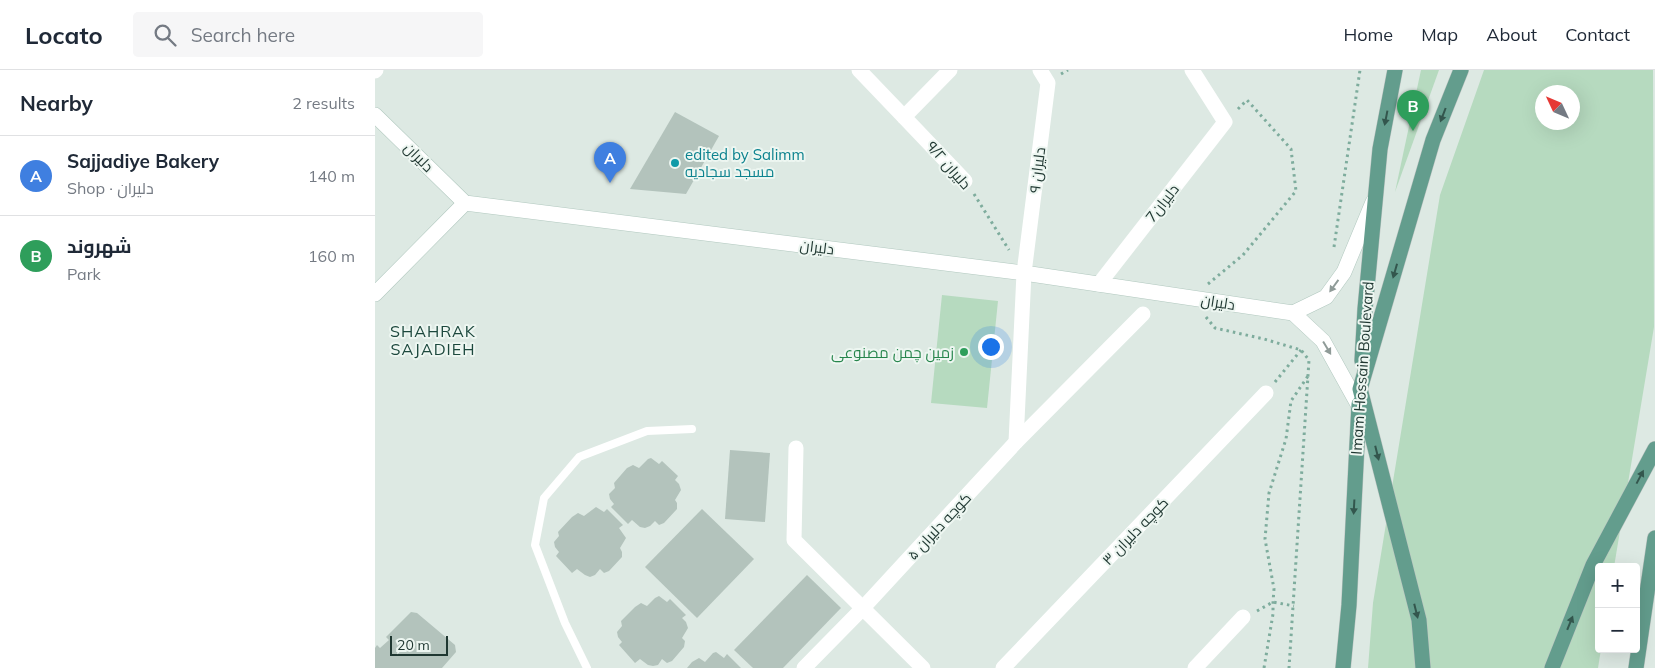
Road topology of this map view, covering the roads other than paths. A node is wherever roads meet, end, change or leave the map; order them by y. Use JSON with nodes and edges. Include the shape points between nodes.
{"nodes":[{"id":1,"x":859,"y":70,"type":"edge"},
{"id":2,"x":950,"y":70,"type":"edge"},
{"id":3,"x":1040,"y":70,"type":"edge"},
{"id":4,"x":1191,"y":70,"type":"edge"},
{"id":5,"x":1395,"y":70,"type":"edge"},
{"id":6,"x":1461,"y":70,"type":"edge"},
{"id":7,"x":375,"y":115,"type":"edge"},
{"id":8,"x":904,"y":117,"type":"junction"},
{"id":9,"x":965,"y":181,"type":"road end"},
{"id":10,"x":1376,"y":195,"type":"junction"},
{"id":11,"x":465,"y":203,"type":"junction"},
{"id":12,"x":1023,"y":273,"type":"junction"},
{"id":13,"x":1099,"y":284,"type":"junction"},
{"id":14,"x":375,"y":294,"type":"edge"},
{"id":15,"x":1293,"y":313,"type":"junction"},
{"id":16,"x":1143,"y":314,"type":"dead end"},
{"id":17,"x":1361,"y":389,"type":"junction"},
{"id":18,"x":1266,"y":393,"type":"road end"},
{"id":19,"x":1359,"y":406,"type":"junction"},
{"id":20,"x":692,"y":429,"type":"dead end"},
{"id":21,"x":1016,"y":442,"type":"junction"},
{"id":22,"x":797,"y":448,"type":"dead end"},
{"id":23,"x":1655,"y":449,"type":"edge"},
{"id":24,"x":1655,"y":538,"type":"edge"},
{"id":25,"x":862,"y":609,"type":"junction"},
{"id":26,"x":1243,"y":617,"type":"road end"},
{"id":27,"x":587,"y":668,"type":"edge"},
{"id":28,"x":804,"y":668,"type":"edge"},
{"id":29,"x":923,"y":668,"type":"edge"},
{"id":30,"x":1003,"y":668,"type":"edge"},
{"id":31,"x":1195,"y":668,"type":"edge"},
{"id":32,"x":1343,"y":668,"type":"edge"},
{"id":33,"x":1423,"y":668,"type":"edge"},
{"id":34,"x":1552,"y":668,"type":"edge"},
{"id":35,"x":1636,"y":668,"type":"edge"}],
"edges":[{"from":1,"to":8,"type":"street","name":"دلیران ۹/۲"},
{"from":2,"to":8,"type":"street"},
{"from":3,"to":12,"type":"street","name":"دلیران ۹","via":[[1048,83]]},
{"from":4,"to":13,"type":"street","name":"دلیران7","via":[[1225,122]]},
{"from":5,"to":10,"type":"main road","name":"Imam Hossain Boulevard","one_way":true,"via":[[1380,149]]},
{"from":6,"to":17,"type":"main road","one_way":true,"via":[[1433,140]]},
{"from":7,"to":11,"type":"street","name":"دلیران"},
{"from":8,"to":9,"type":"street","name":"دلیران ۹/۲"},
{"from":10,"to":15,"type":"street","one_way":true,"via":[[1344,272],[1326,297]]},
{"from":10,"to":17,"type":"main road","name":"Imam Hossain Boulevard"},
{"from":11,"to":12,"type":"street","name":"دلیران"},
{"from":11,"to":14,"type":"street"},
{"from":12,"to":13,"type":"street","name":"دلیران"},
{"from":12,"to":21,"type":"street"},
{"from":13,"to":15,"type":"street","name":"دلیران"},
{"from":15,"to":19,"type":"street","one_way":true,"via":[[1323,341]]},
{"from":16,"to":21,"type":"street","name":"کوچه دلیران ۵"},
{"from":17,"to":19,"type":"main road","name":"Imam Hossain Boulevard"},
{"from":17,"to":33,"type":"main road","one_way":true,"via":[[1419,620]]},
{"from":18,"to":30,"type":"street","name":"کوچه دلیران ۳"},
{"from":19,"to":32,"type":"main road","name":"Imam Hossain Boulevard","one_way":true},
{"from":20,"to":27,"type":"lane","via":[[647,431],[579,457],[544,498],[535,545],[565,623]]},
{"from":21,"to":25,"type":"street","name":"کوچه دلیران ۵"},
{"from":22,"to":25,"type":"street","via":[[794,540]]},
{"from":34,"to":23,"type":"main road","one_way":true,"via":[[1593,565]]},
{"from":24,"to":35,"type":"main road"},
{"from":25,"to":28,"type":"street","name":"کوچه دلیران ۵"},
{"from":25,"to":29,"type":"street"},
{"from":26,"to":31,"type":"street"}]}
